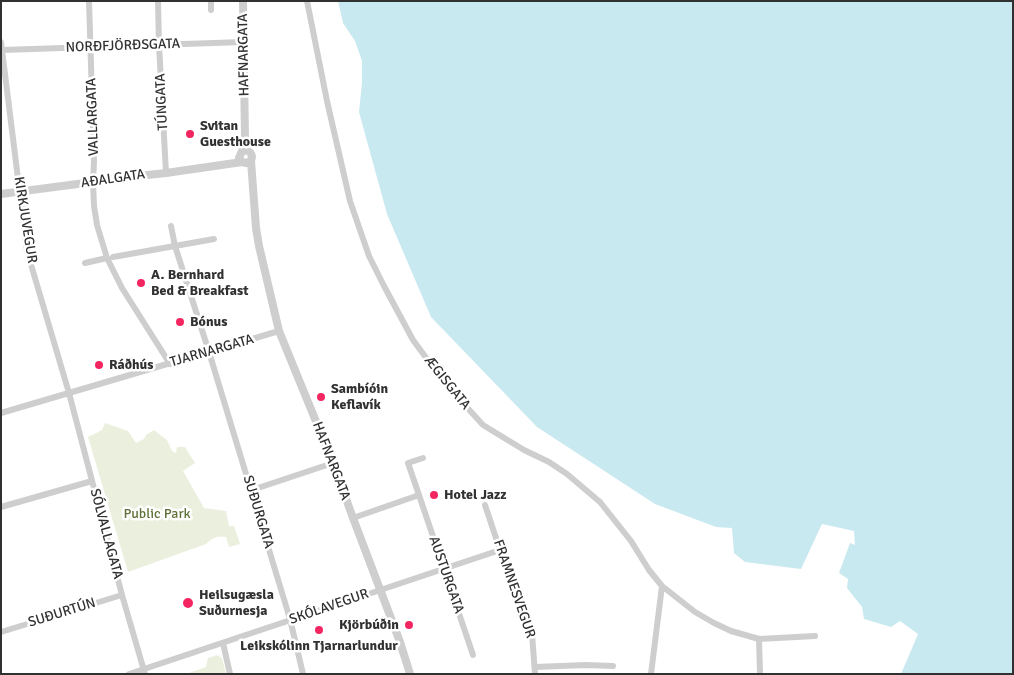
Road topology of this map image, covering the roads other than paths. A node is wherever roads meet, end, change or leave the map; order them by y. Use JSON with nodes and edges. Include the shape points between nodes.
{"nodes":[{"id":1,"x":89,"y":1,"type":"edge"},
{"id":2,"x":158,"y":1,"type":"edge"},
{"id":3,"x":211,"y":1,"type":"edge"},
{"id":4,"x":243,"y":1,"type":"edge"},
{"id":5,"x":307,"y":1,"type":"edge"},
{"id":6,"x":211,"y":10,"type":"dead end"},
{"id":7,"x":1,"y":42,"type":"edge"},
{"id":8,"x":244,"y":42,"type":"junction"},
{"id":9,"x":159,"y":45,"type":"junction"},
{"id":10,"x":91,"y":47,"type":"junction"},
{"id":11,"x":2,"y":50,"type":"edge"},
{"id":12,"x":10,"y":113,"type":"junction"},
{"id":13,"x":1,"y":114,"type":"edge"},
{"id":14,"x":245,"y":157,"type":"junction"},
{"id":15,"x":166,"y":173,"type":"junction"},
{"id":16,"x":93,"y":182,"type":"junction"},
{"id":17,"x":20,"y":192,"type":"junction"},
{"id":18,"x":1,"y":194,"type":"edge"},
{"id":19,"x":171,"y":226,"type":"dead end"},
{"id":20,"x":214,"y":239,"type":"dead end"},
{"id":21,"x":175,"y":246,"type":"junction"},
{"id":22,"x":110,"y":258,"type":"junction"},
{"id":23,"x":84,"y":263,"type":"dead end"},
{"id":24,"x":279,"y":331,"type":"junction"},
{"id":25,"x":210,"y":352,"type":"junction"},
{"id":26,"x":170,"y":364,"type":"junction"},
{"id":27,"x":69,"y":393,"type":"junction"},
{"id":28,"x":1,"y":413,"type":"edge"},
{"id":29,"x":423,"y":458,"type":"dead end"},
{"id":30,"x":333,"y":463,"type":"junction"},
{"id":31,"x":92,"y":481,"type":"junction"},
{"id":32,"x":252,"y":490,"type":"junction"},
{"id":33,"x":419,"y":496,"type":"junction"},
{"id":34,"x":485,"y":505,"type":"dead end"},
{"id":35,"x":1,"y":507,"type":"edge"},
{"id":36,"x":352,"y":518,"type":"junction"},
{"id":37,"x":500,"y":550,"type":"junction"},
{"id":38,"x":444,"y":569,"type":"junction"},
{"id":39,"x":662,"y":586,"type":"junction"},
{"id":40,"x":380,"y":589,"type":"junction"},
{"id":41,"x":122,"y":594,"type":"junction"},
{"id":42,"x":290,"y":620,"type":"junction"},
{"id":43,"x":1,"y":632,"type":"edge"},
{"id":44,"x":815,"y":636,"type":"dead end"},
{"id":45,"x":759,"y":638,"type":"junction"},
{"id":46,"x":222,"y":642,"type":"junction"},
{"id":47,"x":473,"y":655,"type":"dead end"},
{"id":48,"x":613,"y":666,"type":"dead end"},
{"id":49,"x":535,"y":670,"type":"edge"},
{"id":50,"x":144,"y":671,"type":"edge"},
{"id":51,"x":129,"y":674,"type":"edge"},
{"id":52,"x":230,"y":674,"type":"edge"},
{"id":53,"x":303,"y":674,"type":"edge"},
{"id":54,"x":410,"y":674,"type":"edge"},
{"id":55,"x":651,"y":674,"type":"edge"},
{"id":56,"x":760,"y":674,"type":"edge"}],
"edges":[{"from":1,"to":10,"type":"street","name":"VALLARGATA"},
{"from":2,"to":9,"type":"street","name":"TÚNGATA"},
{"from":3,"to":6,"type":"street"},
{"from":4,"to":8,"type":"street","name":"HAFNARGATA"},
{"from":5,"to":39,"type":"street","name":"ÆGISGATA","via":[[350,201],[369,256],[412,340],[483,425],[555,466],[600,502]]},
{"from":7,"to":11,"type":"street","name":"KIRKJUVEGUR"},
{"from":8,"to":9,"type":"street","name":"NORÐFJÖRÐSGATA"},
{"from":8,"to":14,"type":"street","name":"HAFNARGATA"},
{"from":9,"to":10,"type":"street","name":"NORÐFJÖRÐSGATA"},
{"from":9,"to":15,"type":"street","name":"TÚNGATA"},
{"from":10,"to":11,"type":"street","name":"NORÐFJÖRÐSGATA"},
{"from":10,"to":16,"type":"street","name":"VALLARGATA"},
{"from":11,"to":12,"type":"street","name":"KIRKJUVEGUR"},
{"from":12,"to":13,"type":"street"},
{"from":12,"to":17,"type":"street","name":"KIRKJUVEGUR"},
{"from":14,"to":15,"type":"street","name":"AÐALGATA","via":[[225,164]]},
{"from":14,"to":24,"type":"street","name":"HAFNARGATA","via":[[253,186],[259,246]]},
{"from":15,"to":16,"type":"street","name":"AÐALGATA"},
{"from":16,"to":17,"type":"street","name":"AÐALGATA"},
{"from":16,"to":22,"type":"street","name":"VALLARGATA","via":[[97,224]]},
{"from":17,"to":18,"type":"street","name":"AÐALGATA"},
{"from":17,"to":27,"type":"street","name":"KIRKJUVEGUR","via":[[27,251]]},
{"from":19,"to":21,"type":"street"},
{"from":20,"to":21,"type":"street"},
{"from":21,"to":22,"type":"street"},
{"from":21,"to":25,"type":"street"},
{"from":22,"to":23,"type":"street"},
{"from":22,"to":26,"type":"street","name":"VALLARGATA","via":[[122,288]]},
{"from":24,"to":25,"type":"street","name":"TJARNARGATA"},
{"from":24,"to":30,"type":"street","name":"HAFNARGATA"},
{"from":25,"to":26,"type":"street","name":"TJARNARGATA"},
{"from":25,"to":32,"type":"street","name":"SUÐURGATA"},
{"from":26,"to":27,"type":"street","name":"TJARNARGATA"},
{"from":27,"to":28,"type":"street","name":"TJARNARGATA"},
{"from":27,"to":31,"type":"street","name":"SÓLVALLAGATA"},
{"from":29,"to":33,"type":"street","name":"AUSTURGATA","via":[[408,463]]},
{"from":30,"to":32,"type":"street"},
{"from":30,"to":36,"type":"street","name":"HAFNARGATA"},
{"from":31,"to":35,"type":"street"},
{"from":31,"to":41,"type":"street","name":"SÓLVALLAGATA"},
{"from":32,"to":42,"type":"street","name":"SUÐURGATA"},
{"from":33,"to":36,"type":"street"},
{"from":33,"to":38,"type":"street","name":"AUSTURGATA"},
{"from":34,"to":37,"type":"street","name":"FRAMNESVEGUR"},
{"from":36,"to":40,"type":"street","name":"HAFNARGATA"},
{"from":37,"to":38,"type":"street","name":"SKÓLAVEGUR"},
{"from":37,"to":49,"type":"street","name":"FRAMNESVEGUR","via":[[532,634]]},
{"from":38,"to":40,"type":"street","name":"SKÓLAVEGUR"},
{"from":38,"to":47,"type":"street","name":"AUSTURGATA"},
{"from":39,"to":45,"type":"street","name":"ÆGISGATA","via":[[714,623]]},
{"from":39,"to":55,"type":"street"},
{"from":40,"to":42,"type":"street","name":"SKÓLAVEGUR"},
{"from":40,"to":54,"type":"street","name":"HAFNARGATA"},
{"from":41,"to":43,"type":"street","name":"SUÐURTÚN"},
{"from":41,"to":50,"type":"street","name":"SÓLVALLAGATA"},
{"from":42,"to":46,"type":"street","name":"SKÓLAVEGUR"},
{"from":42,"to":53,"type":"street","name":"SUÐURGATA"},
{"from":44,"to":45,"type":"street","name":"ÆGISGATA"},
{"from":45,"to":56,"type":"street"},
{"from":46,"to":50,"type":"street","name":"SKÓLAVEGUR"},
{"from":46,"to":52,"type":"street"},
{"from":48,"to":49,"type":"street"},
{"from":50,"to":51,"type":"street","name":"SKÓLAVEGUR"}]}
